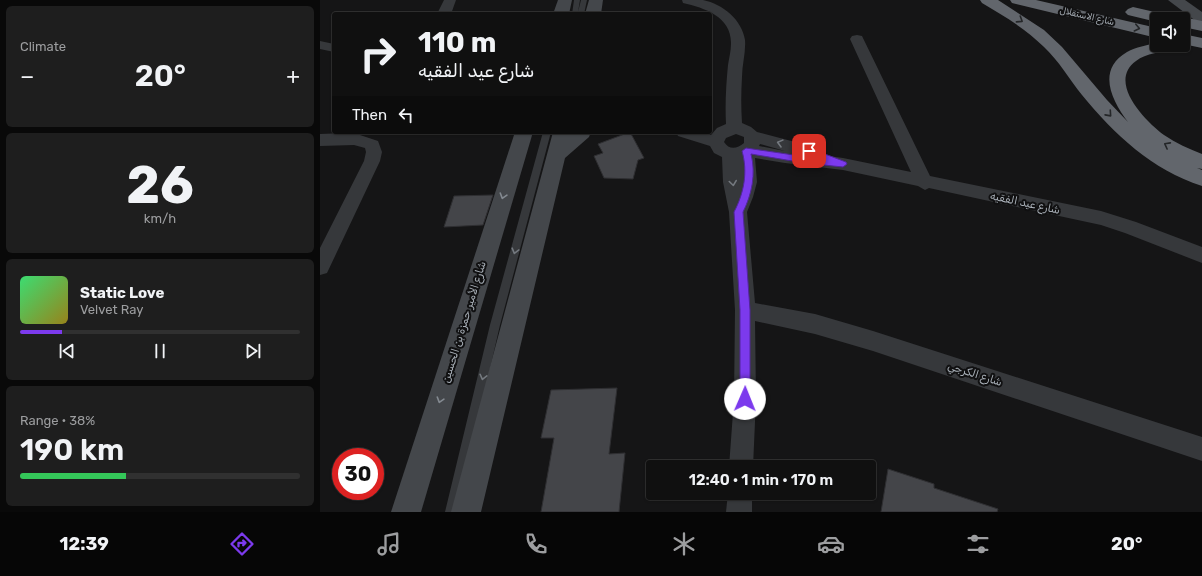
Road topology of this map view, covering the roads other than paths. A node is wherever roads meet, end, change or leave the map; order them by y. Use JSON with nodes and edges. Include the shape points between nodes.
{"nodes":[{"id":1,"x":450,"y":0,"type":"edge"},
{"id":2,"x":565,"y":0,"type":"edge"},
{"id":3,"x":577,"y":0,"type":"edge"},
{"id":4,"x":584,"y":0,"type":"edge"},
{"id":5,"x":596,"y":0,"type":"edge"},
{"id":6,"x":688,"y":0,"type":"edge"},
{"id":7,"x":987,"y":0,"type":"edge"},
{"id":8,"x":1017,"y":0,"type":"edge"},
{"id":9,"x":1191,"y":3,"type":"edge"},
{"id":10,"x":1117,"y":8,"type":"dead end"},
{"id":11,"x":445,"y":12,"type":"edge"},
{"id":12,"x":562,"y":12,"type":"edge"},
{"id":13,"x":574,"y":12,"type":"edge"},
{"id":14,"x":581,"y":12,"type":"edge"},
{"id":15,"x":593,"y":12,"type":"edge"},
{"id":16,"x":1150,"y":15,"type":"edge"},
{"id":17,"x":1202,"y":19,"type":"edge"},
{"id":18,"x":1190,"y":23,"type":"edge"},
{"id":19,"x":1202,"y":26,"type":"edge"},
{"id":20,"x":1150,"y":31,"type":"edge"},
{"id":21,"x":857,"y":39,"type":"dead end"},
{"id":22,"x":1190,"y":41,"type":"edge"},
{"id":23,"x":1201,"y":43,"type":"edge"},
{"id":24,"x":1190,"y":44,"type":"edge"},
{"id":25,"x":320,"y":45,"type":"edge"},
{"id":26,"x":332,"y":48,"type":"edge"},
{"id":27,"x":1150,"y":49,"type":"edge"},
{"id":28,"x":320,"y":52,"type":"edge"},
{"id":29,"x":332,"y":54,"type":"edge"},
{"id":30,"x":721,"y":132,"type":"edge"},
{"id":31,"x":507,"y":134,"type":"edge"},
{"id":32,"x":523,"y":134,"type":"edge"},
{"id":33,"x":546,"y":134,"type":"edge"},
{"id":34,"x":554,"y":134,"type":"edge"},
{"id":35,"x":561,"y":134,"type":"edge"},
{"id":36,"x":580,"y":134,"type":"edge"},
{"id":37,"x":320,"y":140,"type":"edge"},
{"id":38,"x":743,"y":148,"type":"junction"},
{"id":39,"x":555,"y":156,"type":"junction"},
{"id":40,"x":514,"y":161,"type":"junction"},
{"id":41,"x":1202,"y":162,"type":"edge"},
{"id":42,"x":1202,"y":178,"type":"edge"},
{"id":43,"x":925,"y":182,"type":"junction"},
{"id":44,"x":1202,"y":255,"type":"edge"},
{"id":45,"x":320,"y":267,"type":"edge"},
{"id":46,"x":745,"y":310,"type":"junction"},
{"id":47,"x":1202,"y":449,"type":"edge"},
{"id":48,"x":742,"y":460,"type":"edge"},
{"id":49,"x":740,"y":500,"type":"edge"},
{"id":50,"x":463,"y":511,"type":"edge"},
{"id":51,"x":406,"y":512,"type":"edge"},
{"id":52,"x":739,"y":512,"type":"edge"}],
"edges":[{"from":1,"to":11,"type":"street"},
{"from":2,"to":12,"type":"main road"},
{"from":3,"to":13,"type":"lane"},
{"from":4,"to":14,"type":"lane"},
{"from":5,"to":15,"type":"main road"},
{"from":6,"to":30,"type":"street","via":[[716,10],[729,19],[736,30],[738,43],[733,87]]},
{"from":7,"to":42,"type":"highway","one_way":true,"via":[[1019,18],[1046,39],[1099,103],[1134,139],[1172,166]]},
{"from":8,"to":20,"type":"highway","name":"شارع الاستقلال","one_way":true},
{"from":9,"to":17,"type":"main road"},
{"from":10,"to":16,"type":"highway","name":"شارع الاستقلال"},
{"from":18,"to":19,"type":"highway"},
{"from":21,"to":43,"type":"street"},
{"from":22,"to":23,"type":"highway"},
{"from":23,"to":24,"type":"highway"},
{"from":25,"to":26,"type":"street"},
{"from":41,"to":27,"type":"highway","one_way":true,"via":[[1157,139],[1136,120],[1124,103],[1118,87],[1118,74],[1128,58]]},
{"from":28,"to":29,"type":"street"},
{"from":30,"to":38,"type":"street","via":[[721,150]]},
{"from":30,"to":38,"type":"street","name":"شارع عيد الفقيه","via":[[744,130]]},
{"from":31,"to":40,"type":"main road"},
{"from":32,"to":40,"type":"main road","name":"شارع الأمير حمزة بن الحسين"},
{"from":33,"to":50,"type":"lane","one_way":true,"via":[[495,325]]},
{"from":34,"to":50,"type":"lane","via":[[505,328]]},
{"from":35,"to":39,"type":"main road"},
{"from":36,"to":39,"type":"main road"},
{"from":37,"to":45,"type":"street","via":[[365,141],[372,145],[374,152],[372,161]]},
{"from":38,"to":43,"type":"street","name":"شارع عيد الفقيه","via":[[784,157],[843,164]]},
{"from":38,"to":46,"type":"street","via":[[732,182],[738,212]]},
{"from":39,"to":50,"type":"main road"},
{"from":40,"to":51,"type":"main road","name":"شارع الأمير حمزة بن الحسين","one_way":true},
{"from":43,"to":44,"type":"street","name":"شارع عيد الفقيه","via":[[1101,218]]},
{"from":46,"to":47,"type":"street","name":"شارع الكرجي","via":[[815,324],[873,341]]},
{"from":46,"to":48,"type":"street"},
{"from":49,"to":52,"type":"street"}]}
